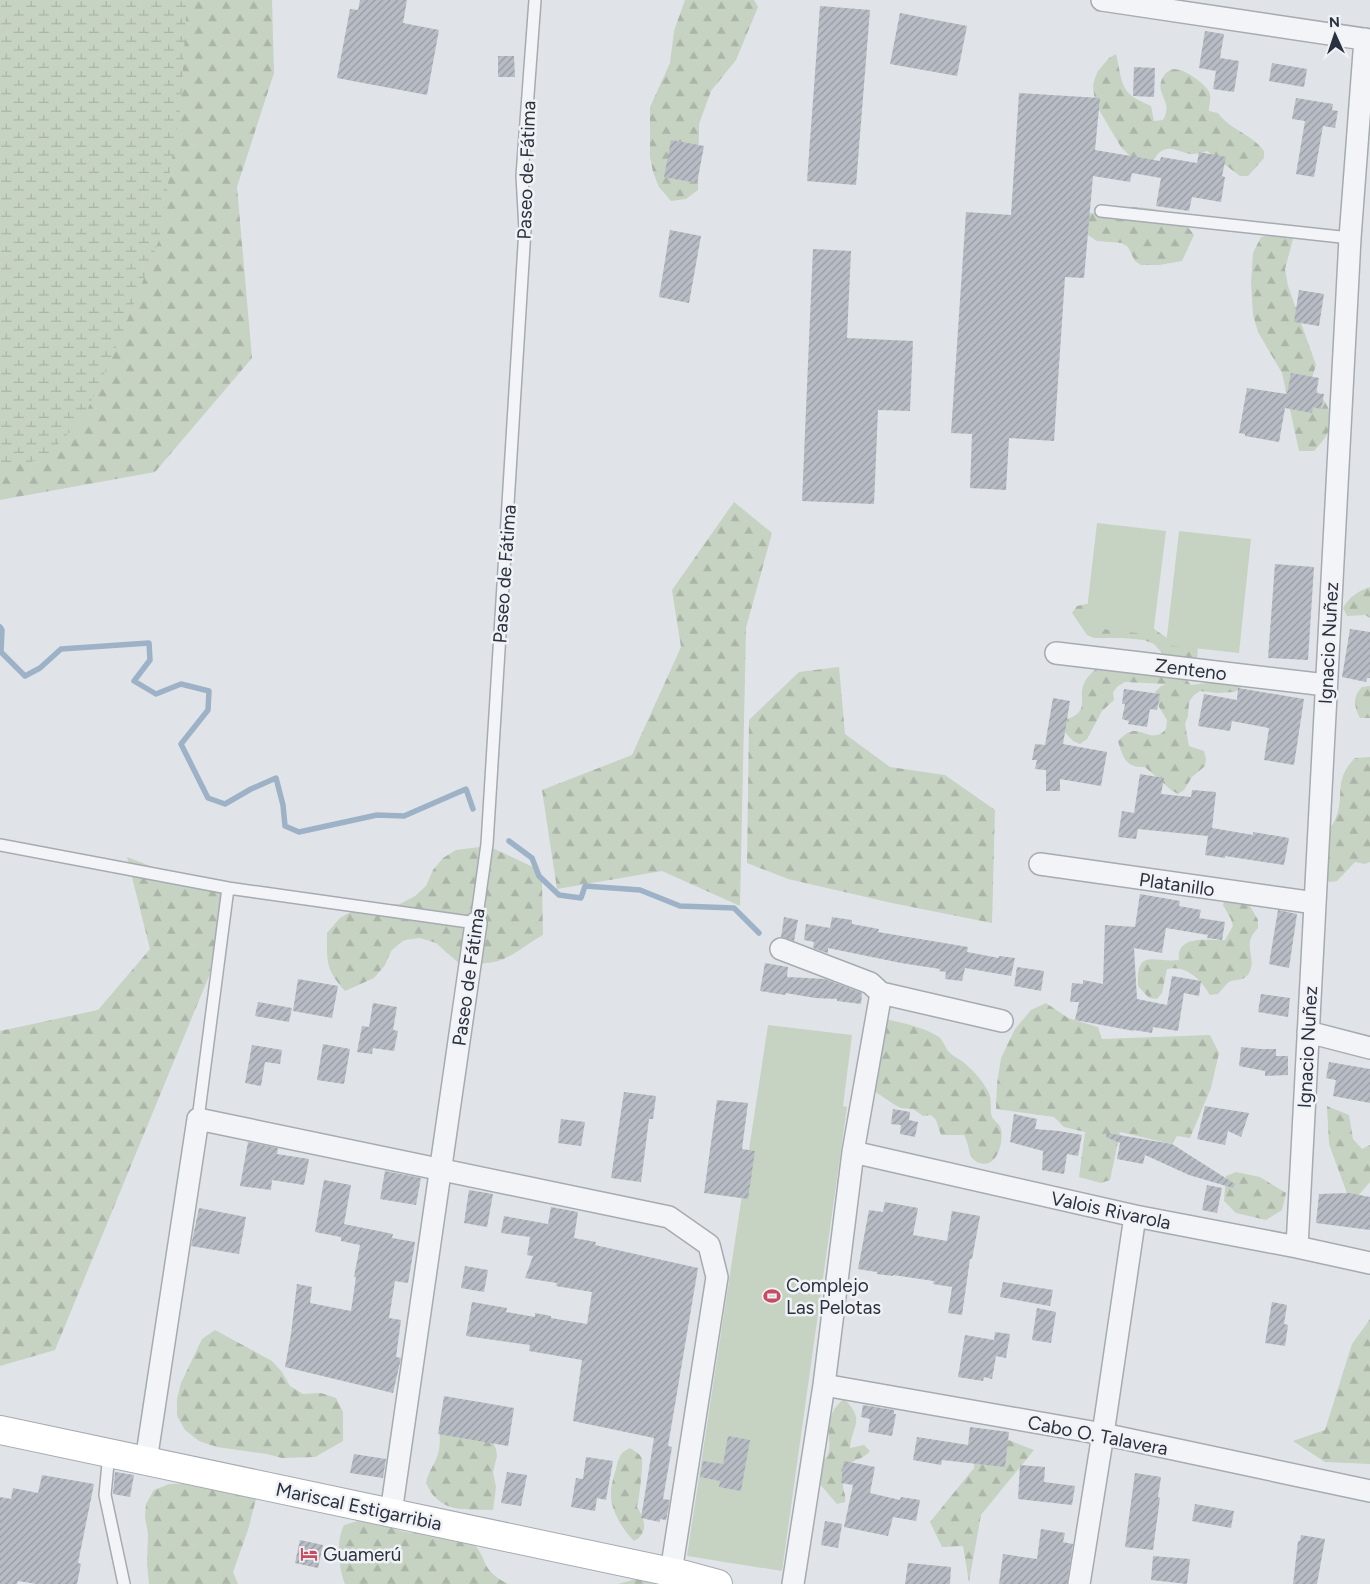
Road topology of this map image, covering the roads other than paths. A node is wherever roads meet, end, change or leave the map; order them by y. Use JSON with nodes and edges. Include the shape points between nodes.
{"nodes":[{"id":1,"x":535,"y":0,"type":"edge"},
{"id":2,"x":1103,"y":0,"type":"edge"},
{"id":3,"x":1368,"y":40,"type":"edge"},
{"id":4,"x":1101,"y":211,"type":"dead end"},
{"id":5,"x":1350,"y":238,"type":"junction"},
{"id":6,"x":1056,"y":653,"type":"dead end"},
{"id":7,"x":1326,"y":685,"type":"junction"},
{"id":8,"x":0,"y":845,"type":"edge"},
{"id":9,"x":1040,"y":864,"type":"dead end"},
{"id":10,"x":228,"y":888,"type":"junction"},
{"id":11,"x":1315,"y":903,"type":"junction"},
{"id":12,"x":476,"y":923,"type":"junction"},
{"id":13,"x":781,"y":949,"type":"dead end"},
{"id":14,"x":881,"y":993,"type":"junction"},
{"id":15,"x":1002,"y":1021,"type":"dead end"},
{"id":16,"x":1308,"y":1032,"type":"junction"},
{"id":17,"x":1370,"y":1048,"type":"edge"},
{"id":18,"x":198,"y":1119,"type":"junction"},
{"id":19,"x":854,"y":1152,"type":"junction"},
{"id":20,"x":441,"y":1170,"type":"junction"},
{"id":21,"x":1134,"y":1216,"type":"junction"},
{"id":22,"x":1297,"y":1247,"type":"junction"},
{"id":23,"x":1370,"y":1263,"type":"edge"},
{"id":24,"x":824,"y":1385,"type":"junction"},
{"id":25,"x":0,"y":1430,"type":"edge"},
{"id":26,"x":1103,"y":1434,"type":"junction"},
{"id":27,"x":109,"y":1454,"type":"junction"},
{"id":28,"x":146,"y":1461,"type":"junction"},
{"id":29,"x":1370,"y":1491,"type":"edge"},
{"id":30,"x":391,"y":1513,"type":"junction"},
{"id":31,"x":680,"y":1577,"type":"edge"},
{"id":32,"x":124,"y":1584,"type":"edge"},
{"id":33,"x":718,"y":1584,"type":"edge"},
{"id":34,"x":793,"y":1584,"type":"edge"},
{"id":35,"x":1079,"y":1584,"type":"edge"}],
"edges":[{"from":1,"to":12,"type":"lane","name":"Paseo de Fátima","via":[[522,176],[525,229],[487,844]]},
{"from":2,"to":3,"type":"street"},
{"from":3,"to":5,"type":"street","name":"Ignacio Nuñez"},
{"from":4,"to":5,"type":"lane"},
{"from":5,"to":7,"type":"street","name":"Ignacio Nuñez"},
{"from":6,"to":7,"type":"street","name":"Zenteno"},
{"from":7,"to":11,"type":"street","name":"Ignacio Nuñez"},
{"from":8,"to":10,"type":"lane"},
{"from":9,"to":11,"type":"street","name":"Platanillo"},
{"from":10,"to":12,"type":"lane"},
{"from":10,"to":18,"type":"lane"},
{"from":11,"to":16,"type":"street","name":"Ignacio Nuñez"},
{"from":12,"to":20,"type":"street","name":"Paseo de Fátima"},
{"from":13,"to":14,"type":"street","via":[[870,983]]},
{"from":14,"to":15,"type":"street"},
{"from":14,"to":19,"type":"street"},
{"from":16,"to":17,"type":"street"},
{"from":16,"to":22,"type":"street","name":"Ignacio Nuñez"},
{"from":18,"to":20,"type":"street"},
{"from":18,"to":28,"type":"street"},
{"from":19,"to":21,"type":"street","name":"Valois Rivarola"},
{"from":19,"to":24,"type":"street"},
{"from":20,"to":30,"type":"street","name":"Paseo de Fátima"},
{"from":20,"to":31,"type":"street","via":[[669,1217],[709,1245],[717,1277]]},
{"from":21,"to":22,"type":"street","name":"Valois Rivarola"},
{"from":21,"to":26,"type":"street"},
{"from":22,"to":23,"type":"street","name":"Valois Rivarola"},
{"from":24,"to":26,"type":"street","name":"Cabo O. Talavera"},
{"from":24,"to":34,"type":"street"},
{"from":25,"to":27,"type":"street","name":"Mariscal Estigarribia"},
{"from":26,"to":29,"type":"street","name":"Cabo O. Talavera"},
{"from":26,"to":35,"type":"street"},
{"from":27,"to":28,"type":"street","name":"Mariscal Estigarribia"},
{"from":27,"to":32,"type":"lane","via":[[105,1495]]},
{"from":28,"to":30,"type":"street","name":"Mariscal Estigarribia"},
{"from":30,"to":31,"type":"street","name":"Mariscal Estigarribia"},
{"from":31,"to":33,"type":"street","name":"Mariscal Estigarribia"}]}
